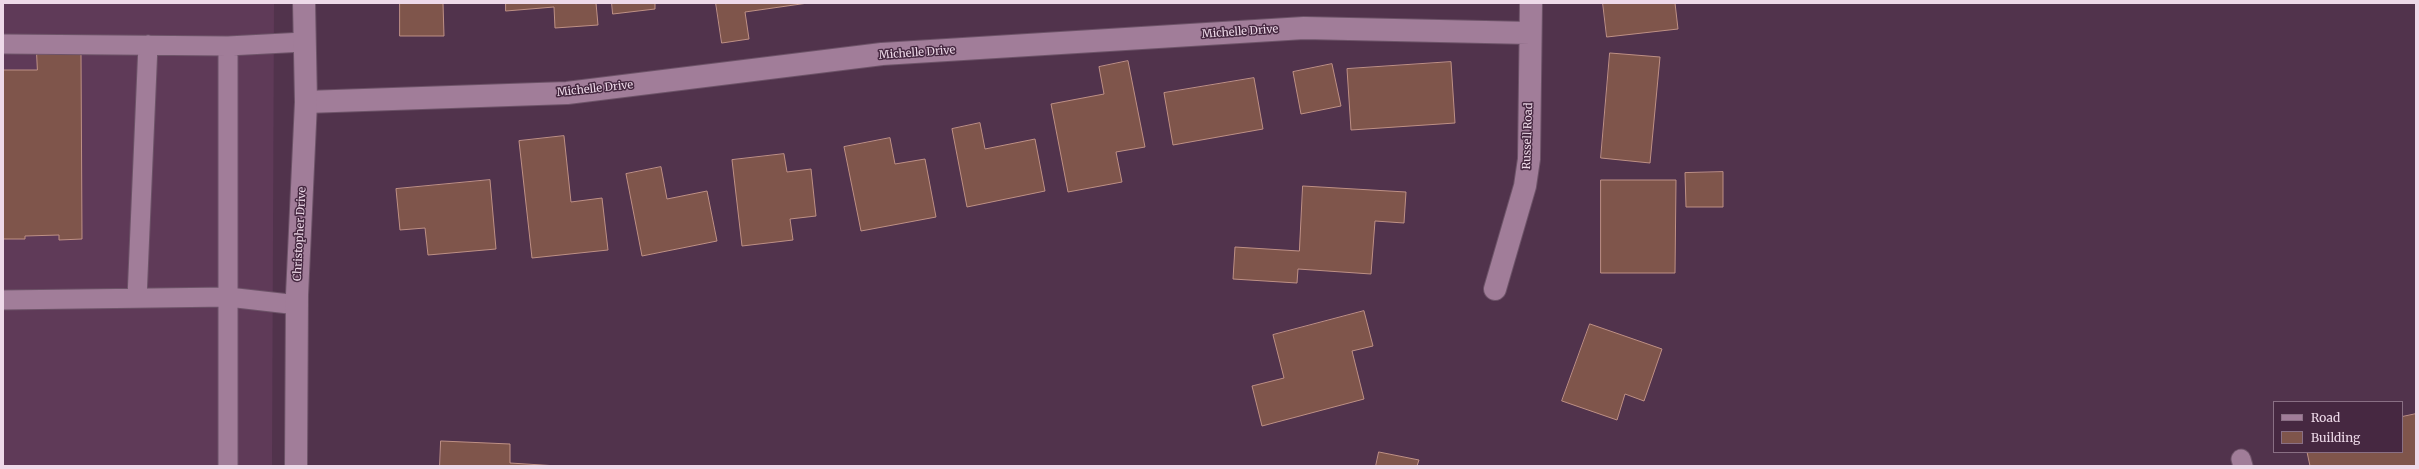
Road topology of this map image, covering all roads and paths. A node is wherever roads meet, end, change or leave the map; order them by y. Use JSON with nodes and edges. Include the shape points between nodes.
{"nodes":[{"id":1,"x":304,"y":3,"type":"edge"},
{"id":2,"x":1531,"y":3,"type":"edge"},
{"id":3,"x":1530,"y":33,"type":"junction"},
{"id":4,"x":304,"y":42,"type":"junction"},
{"id":5,"x":3,"y":44,"type":"edge"},
{"id":6,"x":148,"y":45,"type":"junction"},
{"id":7,"x":228,"y":46,"type":"junction"},
{"id":8,"x":306,"y":102,"type":"junction"},
{"id":9,"x":1495,"y":289,"type":"dead end"},
{"id":10,"x":228,"y":297,"type":"junction"},
{"id":11,"x":137,"y":298,"type":"junction"},
{"id":12,"x":3,"y":300,"type":"edge"},
{"id":13,"x":298,"y":305,"type":"junction"},
{"id":14,"x":228,"y":466,"type":"edge"},
{"id":15,"x":296,"y":466,"type":"edge"}],
"edges":[{"from":1,"to":4,"type":"street","name":"Christopher Drive"},
{"from":2,"to":3,"type":"street","name":"Russell Road"},
{"from":3,"to":8,"type":"street","name":"Michelle Drive","via":[[1304,28],[882,54],[567,93]]},
{"from":3,"to":9,"type":"street","name":"Russell Road","via":[[1529,159],[1525,186]]},
{"from":4,"to":7,"type":"lane"},
{"from":4,"to":8,"type":"street","name":"Christopher Drive"},
{"from":5,"to":6,"type":"lane"},
{"from":6,"to":7,"type":"lane"},
{"from":6,"to":11,"type":"lane"},
{"from":7,"to":10,"type":"lane"},
{"from":8,"to":13,"type":"street","name":"Christopher Drive"},
{"from":10,"to":11,"type":"lane"},
{"from":10,"to":13,"type":"lane"},
{"from":10,"to":14,"type":"lane"},
{"from":11,"to":12,"type":"lane"},
{"from":13,"to":15,"type":"street","name":"Christopher Drive"}]}
